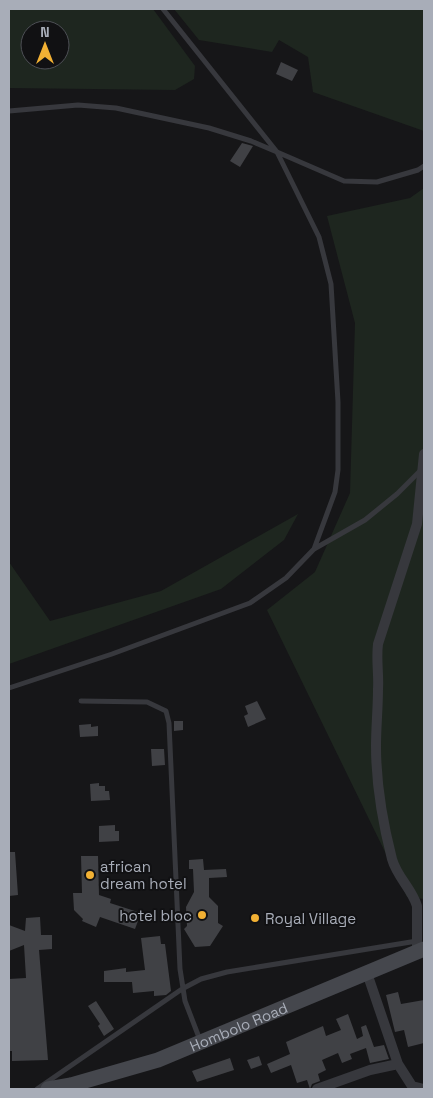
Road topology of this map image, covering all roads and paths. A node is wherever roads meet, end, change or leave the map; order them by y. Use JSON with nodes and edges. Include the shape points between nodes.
{"nodes":[{"id":1,"x":163,"y":9,"type":"edge"},
{"id":2,"x":9,"y":111,"type":"edge"},
{"id":3,"x":278,"y":152,"type":"junction"},
{"id":4,"x":424,"y":166,"type":"edge"},
{"id":5,"x":424,"y":454,"type":"edge"},
{"id":6,"x":423,"y":468,"type":"junction"},
{"id":7,"x":314,"y":549,"type":"junction"},
{"id":8,"x":9,"y":688,"type":"edge"},
{"id":9,"x":82,"y":701,"type":"dead end"},
{"id":10,"x":419,"y":947,"type":"edge"},
{"id":11,"x":367,"y":973,"type":"junction"},
{"id":12,"x":182,"y":989,"type":"junction"},
{"id":13,"x":200,"y":1042,"type":"junction"},
{"id":14,"x":398,"y":1064,"type":"junction"},
{"id":15,"x":412,"y":1088,"type":"edge"},
{"id":16,"x":424,"y":1088,"type":"edge"},
{"id":17,"x":37,"y":1089,"type":"edge"},
{"id":18,"x":48,"y":1089,"type":"edge"},
{"id":19,"x":317,"y":1089,"type":"edge"}],
"edges":[{"from":1,"to":3,"type":"lane"},
{"from":2,"to":3,"type":"lane","via":[[78,104],[116,108],[209,128]]},
{"from":3,"to":4,"type":"lane","via":[[344,181],[377,182]]},
{"from":3,"to":7,"type":"lane","via":[[319,237],[331,284],[338,402],[338,470],[335,492]]},
{"from":5,"to":6,"type":"street"},
{"from":6,"to":7,"type":"lane","via":[[364,520]]},
{"from":6,"to":10,"type":"street","via":[[417,524],[376,656],[378,783],[392,860],[417,906]]},
{"from":7,"to":8,"type":"lane","via":[[286,578],[250,602],[112,654]]},
{"from":9,"to":12,"type":"lane","via":[[147,702],[166,711]]},
{"from":10,"to":11,"type":"street","name":"Hombolo Road"},
{"from":10,"to":12,"type":"lane","via":[[227,972],[200,979]]},
{"from":11,"to":13,"type":"street","name":"Hombolo Road"},
{"from":11,"to":14,"type":"street"},
{"from":12,"to":13,"type":"lane"},
{"from":12,"to":17,"type":"lane"},
{"from":13,"to":18,"type":"street","name":"Hombolo Road","via":[[158,1060]]},
{"from":14,"to":15,"type":"street"},
{"from":14,"to":19,"type":"street","via":[[370,1070]]},
{"from":15,"to":16,"type":"street"}]}
